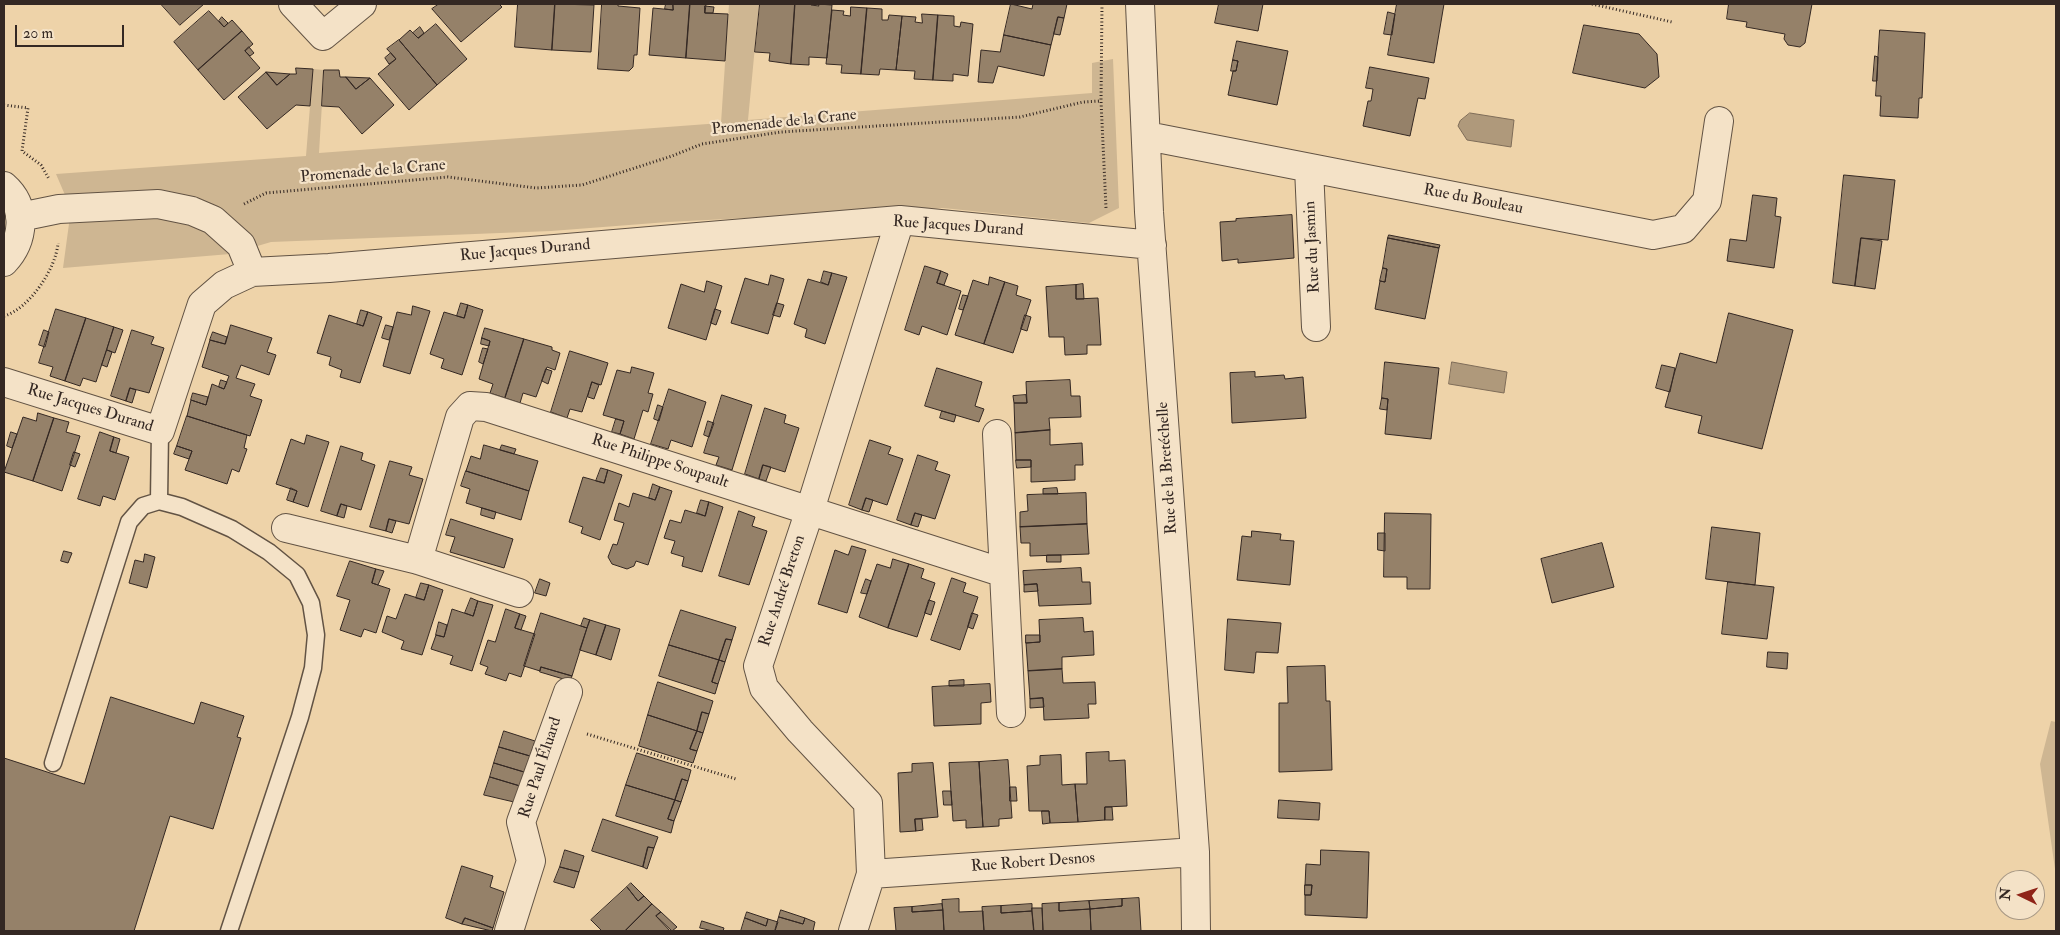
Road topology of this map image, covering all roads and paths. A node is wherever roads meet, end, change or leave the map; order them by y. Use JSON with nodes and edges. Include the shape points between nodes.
{"nodes":[{"id":1,"x":293,"y":4,"type":"edge"},
{"id":2,"x":362,"y":4,"type":"edge"},
{"id":3,"x":1102,"y":4,"type":"edge"},
{"id":4,"x":1140,"y":4,"type":"edge"},
{"id":5,"x":1592,"y":4,"type":"edge"},
{"id":6,"x":1672,"y":22,"type":"dead end"},
{"id":7,"x":1101,"y":101,"type":"junction"},
{"id":8,"x":1719,"y":121,"type":"dead end"},
{"id":9,"x":1147,"y":136,"type":"junction"},
{"id":10,"x":1309,"y":168,"type":"junction"},
{"id":11,"x":4,"y":186,"type":"edge"},
{"id":12,"x":20,"y":217,"type":"junction"},
{"id":13,"x":212,"y":220,"type":"junction"},
{"id":14,"x":900,"y":220,"type":"junction"},
{"id":15,"x":1101,"y":239,"type":"junction"},
{"id":16,"x":1152,"y":244,"type":"junction"},
{"id":17,"x":4,"y":262,"type":"edge"},
{"id":18,"x":252,"y":272,"type":"junction"},
{"id":19,"x":1316,"y":327,"type":"dead end"},
{"id":20,"x":4,"y":382,"type":"edge"},
{"id":21,"x":160,"y":431,"type":"junction"},
{"id":22,"x":997,"y":434,"type":"dead end"},
{"id":23,"x":159,"y":501,"type":"junction"},
{"id":24,"x":810,"y":510,"type":"junction"},
{"id":25,"x":286,"y":528,"type":"dead end"},
{"id":26,"x":418,"y":560,"type":"junction"},
{"id":27,"x":1004,"y":573,"type":"junction"},
{"id":28,"x":518,"y":592,"type":"dead end"},
{"id":29,"x":568,"y":692,"type":"dead end"},
{"id":30,"x":1011,"y":713,"type":"dead end"},
{"id":31,"x":555,"y":725,"type":"junction"},
{"id":32,"x":53,"y":763,"type":"dead end"},
{"id":33,"x":736,"y":779,"type":"dead end"},
{"id":34,"x":1195,"y":852,"type":"junction"},
{"id":35,"x":871,"y":874,"type":"junction"},
{"id":36,"x":229,"y":931,"type":"edge"},
{"id":37,"x":509,"y":931,"type":"edge"},
{"id":38,"x":852,"y":931,"type":"edge"},
{"id":39,"x":1196,"y":931,"type":"edge"}],
"edges":[{"from":1,"to":2,"type":"street","via":[[323,36]]},
{"from":3,"to":7,"type":"path"},
{"from":4,"to":9,"type":"street","name":"Rue de la Bretéchelle"},
{"from":5,"to":6,"type":"path"},
{"from":7,"to":13,"type":"path","name":"Promenade de la Crane","via":[[1083,102],[1020,117],[781,132],[702,144],[582,184],[536,188],[448,177],[266,193]]},
{"from":7,"to":15,"type":"path","via":[[1106,211]]},
{"from":8,"to":10,"type":"street","name":"Rue du Bouleau","via":[[1707,201],[1683,229],[1652,235]]},
{"from":9,"to":10,"type":"street","name":"Rue du Bouleau"},
{"from":9,"to":16,"type":"street","name":"Rue de la Bretéchelle"},
{"from":10,"to":19,"type":"street","name":"Rue du Jasmin"},
{"from":11,"to":12,"type":"street","via":[[18,206]]},
{"from":12,"to":13,"type":"street","via":[[58,210],[158,204],[192,211]]},
{"from":12,"to":17,"type":"street","via":[[14,252]]},
{"from":13,"to":18,"type":"street","via":[[241,245]]},
{"from":14,"to":15,"type":"street","name":"Rue Jacques Durand"},
{"from":14,"to":18,"type":"street","name":"Rue Jacques Durand"},
{"from":14,"to":24,"type":"street","name":"Rue André Breton"},
{"from":15,"to":16,"type":"street","name":"Rue Jacques Durand"},
{"from":16,"to":34,"type":"street","name":"Rue de la Bretéchelle"},
{"from":18,"to":21,"type":"street","name":"Rue Jacques Durand","via":[[224,285],[202,304]]},
{"from":20,"to":21,"type":"street","name":"Rue Jacques Durand"},
{"from":21,"to":23,"type":"lane"},
{"from":22,"to":27,"type":"street"},
{"from":23,"to":32,"type":"lane","via":[[143,506],[129,522]]},
{"from":23,"to":36,"type":"lane","via":[[182,507],[232,530],[268,552],[297,575],[311,603],[316,635],[313,668],[300,717]]},
{"from":24,"to":26,"type":"street","name":"Rue Philippe Soupault","via":[[486,407],[470,406],[460,417]]},
{"from":24,"to":27,"type":"street","name":"Rue Philippe Soupault"},
{"from":24,"to":35,"type":"street","name":"Rue André Breton","via":[[758,666],[764,688],[868,803]]},
{"from":25,"to":26,"type":"street"},
{"from":26,"to":28,"type":"street"},
{"from":27,"to":30,"type":"street"},
{"from":29,"to":31,"type":"street","name":"Rue Paul Éluard"},
{"from":31,"to":33,"type":"path"},
{"from":31,"to":37,"type":"street","name":"Rue Paul Éluard","via":[[521,822],[531,861]]},
{"from":34,"to":35,"type":"street","name":"Rue Robert Desnos"},
{"from":34,"to":39,"type":"street","name":"Rue de la Bretéchelle"},
{"from":35,"to":38,"type":"street","name":"Rue André Breton"}]}
